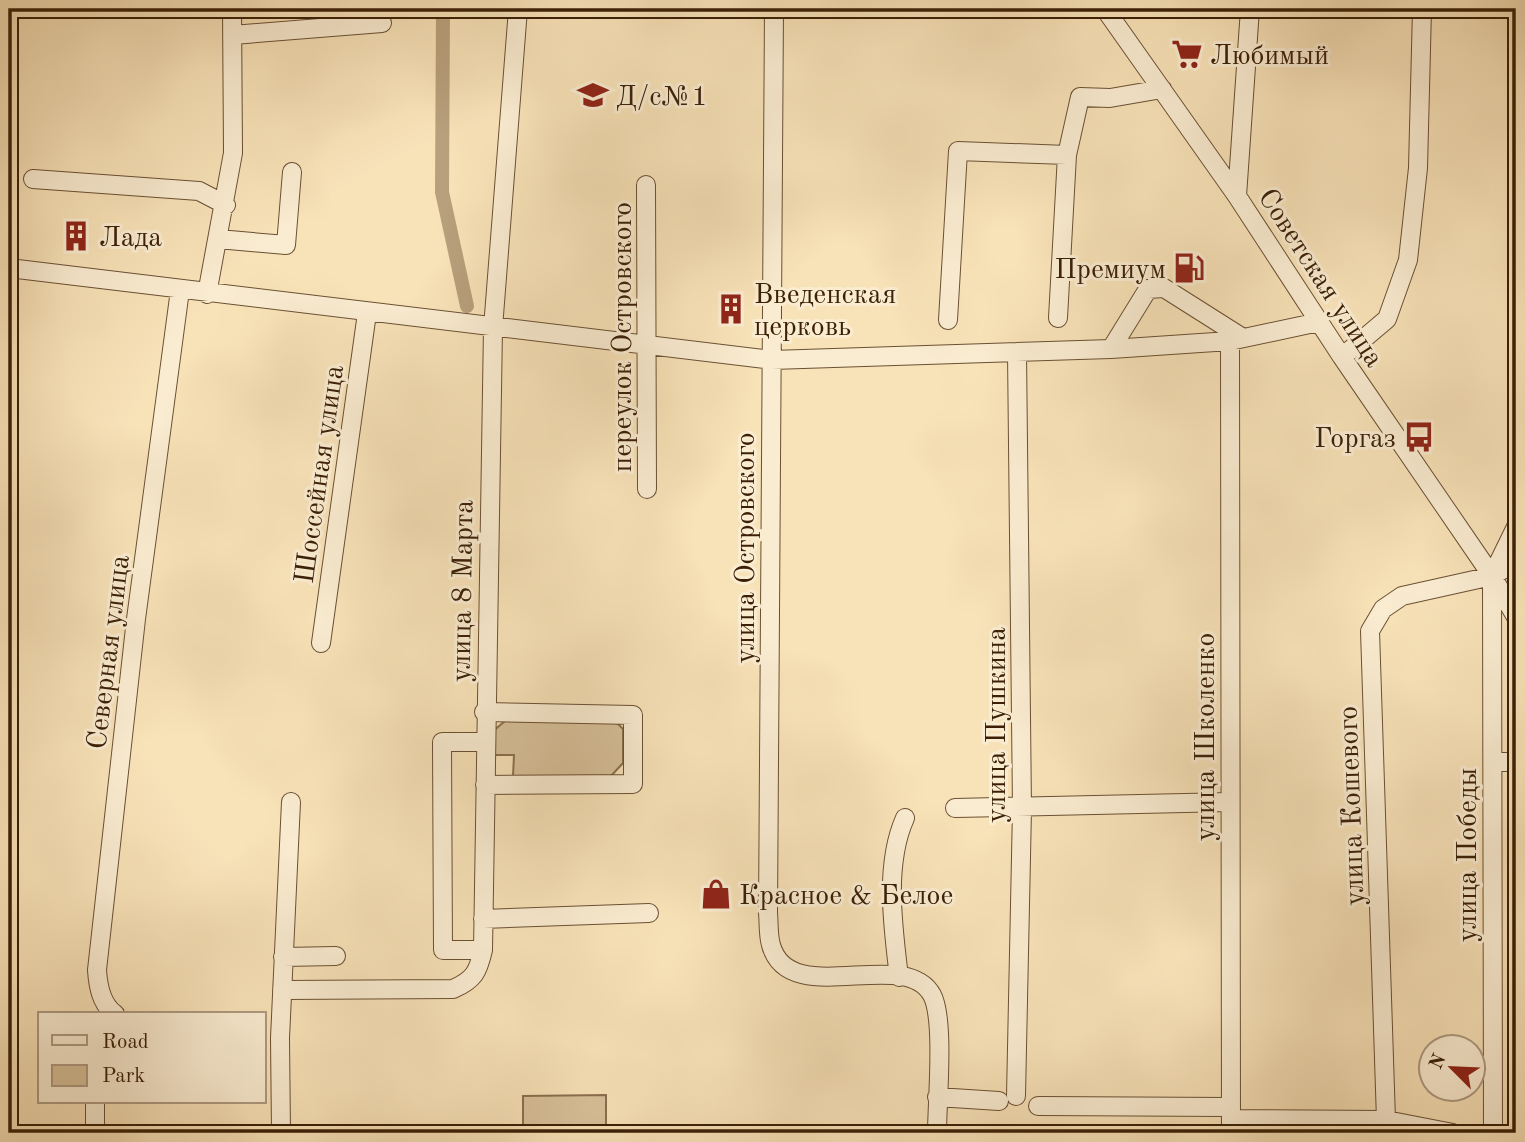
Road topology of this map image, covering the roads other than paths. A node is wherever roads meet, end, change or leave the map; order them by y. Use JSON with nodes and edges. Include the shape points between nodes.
{"nodes":[{"id":1,"x":180,"y":9,"type":"edge"},
{"id":2,"x":187,"y":9,"type":"edge"},
{"id":3,"x":232,"y":9,"type":"edge"},
{"id":4,"x":519,"y":9,"type":"edge"},
{"id":5,"x":774,"y":9,"type":"edge"},
{"id":6,"x":1105,"y":9,"type":"edge"},
{"id":7,"x":1250,"y":9,"type":"edge"},
{"id":8,"x":1422,"y":9,"type":"edge"},
{"id":9,"x":382,"y":23,"type":"dead end"},
{"id":10,"x":233,"y":35,"type":"junction"},
{"id":11,"x":1161,"y":89,"type":"junction"},
{"id":12,"x":1067,"y":155,"type":"junction"},
{"id":13,"x":292,"y":172,"type":"dead end"},
{"id":14,"x":33,"y":179,"type":"dead end"},
{"id":15,"x":646,"y":185,"type":"dead end"},
{"id":16,"x":1237,"y":196,"type":"junction"},
{"id":17,"x":226,"y":205,"type":"junction"},
{"id":18,"x":218,"y":239,"type":"junction"},
{"id":19,"x":9,"y":268,"type":"edge"},
{"id":20,"x":180,"y":290,"type":"junction"},
{"id":21,"x":207,"y":294,"type":"junction"},
{"id":22,"x":367,"y":313,"type":"junction"},
{"id":23,"x":1058,"y":318,"type":"dead end"},
{"id":24,"x":948,"y":320,"type":"dead end"},
{"id":25,"x":1319,"y":322,"type":"junction"},
{"id":26,"x":493,"y":328,"type":"junction"},
{"id":27,"x":1237,"y":339,"type":"junction"},
{"id":28,"x":648,"y":346,"type":"junction"},
{"id":29,"x":1111,"y":349,"type":"junction"},
{"id":30,"x":1017,"y":352,"type":"junction"},
{"id":31,"x":1342,"y":357,"type":"junction"},
{"id":32,"x":772,"y":360,"type":"junction"},
{"id":33,"x":647,"y":489,"type":"dead end"},
{"id":34,"x":1516,"y":527,"type":"edge"},
{"id":35,"x":1516,"y":562,"type":"edge"},
{"id":36,"x":1492,"y":576,"type":"junction"},
{"id":37,"x":1516,"y":589,"type":"edge"},
{"id":38,"x":1516,"y":617,"type":"edge"},
{"id":39,"x":321,"y":643,"type":"dead end"},
{"id":40,"x":484,"y":712,"type":"junction"},
{"id":41,"x":485,"y":742,"type":"junction"},
{"id":42,"x":1493,"y":762,"type":"junction"},
{"id":43,"x":1516,"y":762,"type":"edge"},
{"id":44,"x":485,"y":785,"type":"junction"},
{"id":45,"x":291,"y":802,"type":"dead end"},
{"id":46,"x":1230,"y":803,"type":"junction"},
{"id":47,"x":955,"y":808,"type":"dead end"},
{"id":48,"x":1022,"y":809,"type":"junction"},
{"id":49,"x":905,"y":818,"type":"dead end"},
{"id":50,"x":649,"y":913,"type":"dead end"},
{"id":51,"x":483,"y":919,"type":"junction"},
{"id":52,"x":482,"y":950,"type":"junction"},
{"id":53,"x":336,"y":956,"type":"dead end"},
{"id":54,"x":284,"y":957,"type":"junction"},
{"id":55,"x":899,"y":977,"type":"junction"},
{"id":56,"x":282,"y":990,"type":"junction"},
{"id":57,"x":112,"y":1012,"type":"edge"},
{"id":58,"x":272,"y":1038,"type":"edge"},
{"id":59,"x":937,"y":1097,"type":"junction"},
{"id":60,"x":95,"y":1104,"type":"edge"},
{"id":61,"x":1038,"y":1106,"type":"dead end"},
{"id":62,"x":1387,"y":1119,"type":"junction"},
{"id":63,"x":1231,"y":1120,"type":"edge"},
{"id":64,"x":95,"y":1133,"type":"edge"},
{"id":65,"x":281,"y":1133,"type":"edge"},
{"id":66,"x":937,"y":1133,"type":"edge"},
{"id":67,"x":1453,"y":1133,"type":"edge"},
{"id":68,"x":1493,"y":1133,"type":"edge"}],
"edges":[{"from":1,"to":2,"type":"street"},
{"from":3,"to":10,"type":"street"},
{"from":4,"to":26,"type":"street","name":"улица 8 Марта"},
{"from":5,"to":32,"type":"street","name":"улица Островского"},
{"from":6,"to":11,"type":"street","name":"Советская улица"},
{"from":7,"to":16,"type":"street"},
{"from":8,"to":31,"type":"street","via":[[1418,168],[1408,260],[1387,319]]},
{"from":9,"to":10,"type":"street"},
{"from":10,"to":17,"type":"street","via":[[233,153]]},
{"from":11,"to":12,"type":"street","via":[[1110,98],[1080,97]]},
{"from":11,"to":16,"type":"street","name":"Советская улица"},
{"from":12,"to":23,"type":"street"},
{"from":12,"to":24,"type":"street","via":[[958,151]]},
{"from":13,"to":18,"type":"street","via":[[286,245]]},
{"from":14,"to":17,"type":"street","via":[[199,191]]},
{"from":15,"to":28,"type":"street","name":"переулок Островского"},
{"from":16,"to":25,"type":"street","name":"Советская улица"},
{"from":17,"to":18,"type":"street"},
{"from":18,"to":21,"type":"street"},
{"from":19,"to":20,"type":"street"},
{"from":20,"to":21,"type":"street"},
{"from":20,"to":57,"type":"street","name":"Северная улица","via":[[136,619],[97,970],[101,996]]},
{"from":21,"to":22,"type":"street"},
{"from":22,"to":26,"type":"street"},
{"from":22,"to":39,"type":"street","name":"Шоссейная улица"},
{"from":25,"to":27,"type":"street"},
{"from":25,"to":31,"type":"street","name":"Советская улица"},
{"from":26,"to":28,"type":"street"},
{"from":26,"to":40,"type":"street","name":"улица 8 Марта"},
{"from":27,"to":29,"type":"street"},
{"from":27,"to":29,"type":"street","via":[[1164,288],[1148,289]]},
{"from":27,"to":46,"type":"street","name":"улица Школенко"},
{"from":28,"to":32,"type":"street"},
{"from":28,"to":33,"type":"street","name":"переулок Островского"},
{"from":29,"to":30,"type":"street"},
{"from":30,"to":32,"type":"street"},
{"from":30,"to":48,"type":"street","name":"улица Пушкина"},
{"from":31,"to":36,"type":"street","name":"Советская улица"},
{"from":32,"to":55,"type":"street","name":"улица Островского","via":[[771,946],[785,966],[799,975]]},
{"from":34,"to":36,"type":"street"},
{"from":35,"to":36,"type":"street","name":"улица Кошевого"},
{"from":36,"to":37,"type":"street"},
{"from":36,"to":38,"type":"street","name":"Советская улица"},
{"from":36,"to":42,"type":"street","name":"улица Победы"},
{"from":36,"to":62,"type":"street","name":"улица Кошевого","via":[[1402,596],[1383,609],[1370,631]]},
{"from":40,"to":41,"type":"street","name":"улица 8 Марта"},
{"from":40,"to":44,"type":"street","via":[[633,715],[633,784]]},
{"from":41,"to":44,"type":"street","name":"улица 8 Марта"},
{"from":41,"to":52,"type":"street","via":[[442,742],[443,950]]},
{"from":42,"to":43,"type":"street"},
{"from":42,"to":68,"type":"street","name":"улица Победы"},
{"from":44,"to":51,"type":"street","name":"улица 8 Марта"},
{"from":45,"to":54,"type":"street"},
{"from":46,"to":48,"type":"street"},
{"from":46,"to":63,"type":"street","name":"улица Школенко"},
{"from":47,"to":48,"type":"street"},
{"from":48,"to":59,"type":"street","name":"улица Пушкина","via":[[1007,1098]]},
{"from":49,"to":55,"type":"street","via":[[897,836],[892,916]]},
{"from":50,"to":51,"type":"street"},
{"from":51,"to":52,"type":"street","name":"улица 8 Марта"},
{"from":52,"to":56,"type":"street","name":"улица 8 Марта","via":[[471,982],[453,989]]},
{"from":53,"to":54,"type":"street"},
{"from":54,"to":56,"type":"street"},
{"from":55,"to":59,"type":"street","via":[[916,980],[932,994],[937,1017]]},
{"from":56,"to":58,"type":"street"},
{"from":58,"to":65,"type":"street"},
{"from":59,"to":66,"type":"street"},
{"from":60,"to":64,"type":"street"},
{"from":61,"to":63,"type":"street"},
{"from":62,"to":63,"type":"street"},
{"from":62,"to":67,"type":"street"}]}
